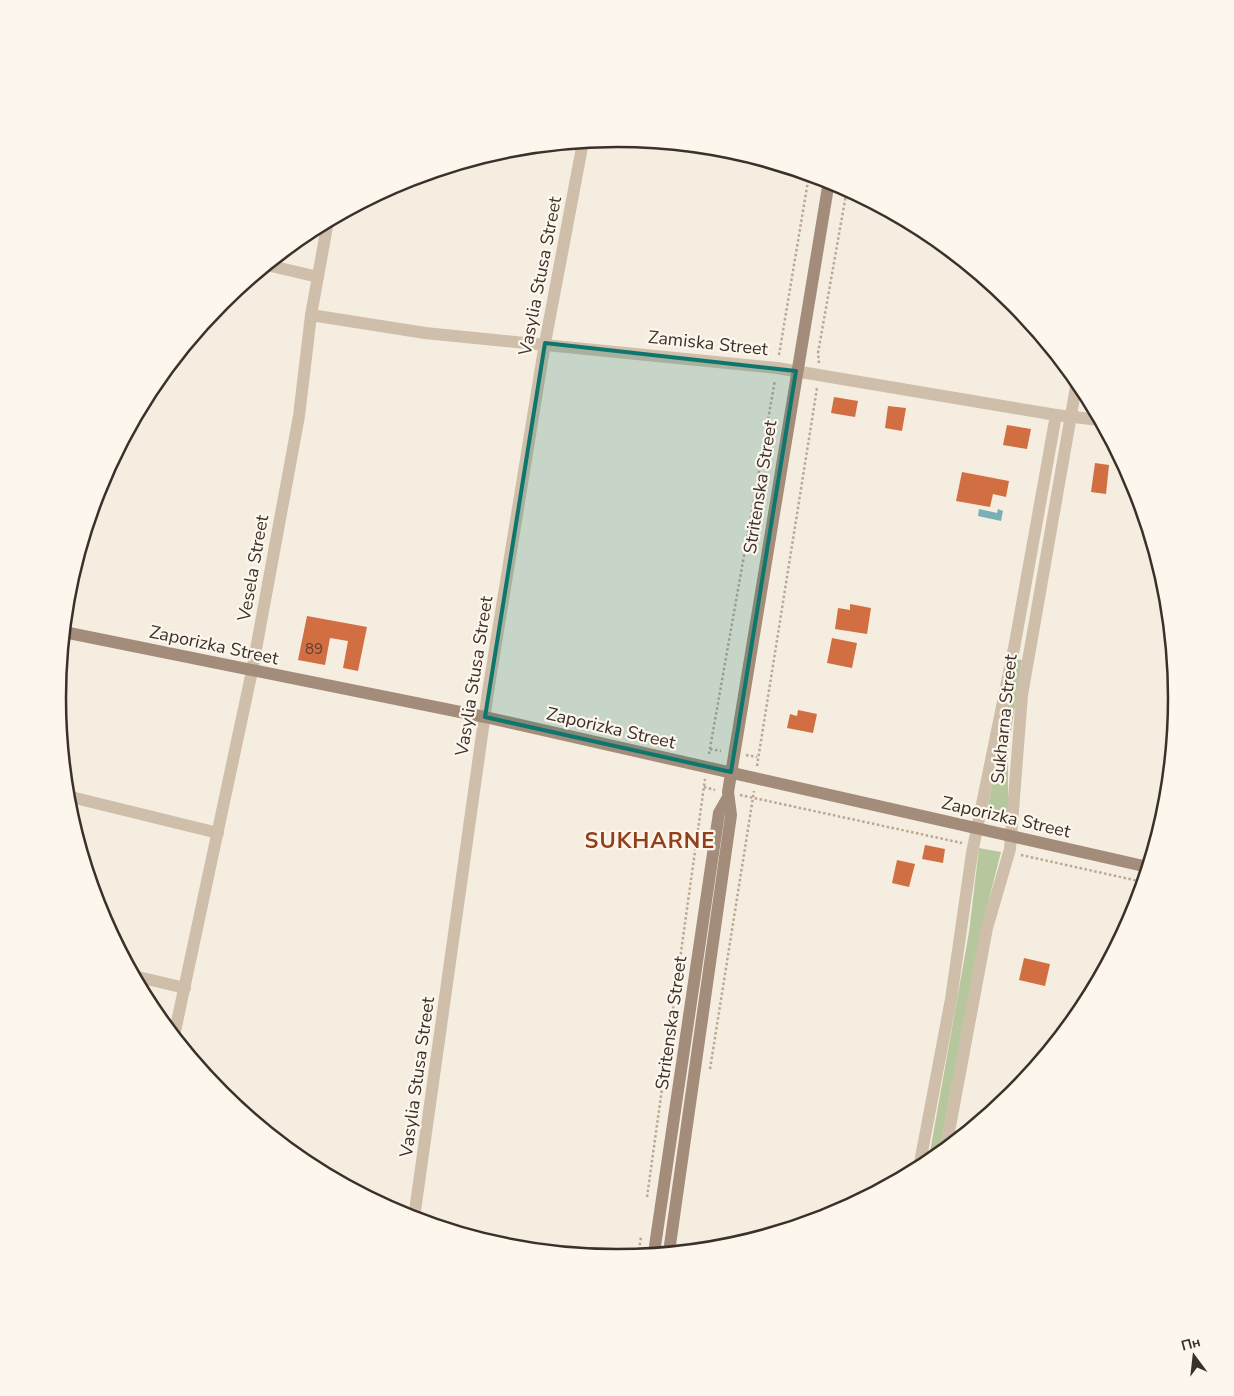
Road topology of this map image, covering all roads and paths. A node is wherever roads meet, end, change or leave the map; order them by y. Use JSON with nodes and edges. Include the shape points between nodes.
{"nodes":[{"id":1,"x":582,"y":148,"type":"edge"},
{"id":2,"x":808,"y":181,"type":"edge"},
{"id":3,"x":827,"y":189,"type":"edge"},
{"id":4,"x":846,"y":197,"type":"edge"},
{"id":5,"x":326,"y":231,"type":"edge"},
{"id":6,"x":275,"y":267,"type":"edge"},
{"id":7,"x":318,"y":277,"type":"junction"},
{"id":8,"x":312,"y":316,"type":"junction"},
{"id":9,"x":545,"y":344,"type":"junction"},
{"id":10,"x":777,"y":368,"type":"junction"},
{"id":11,"x":796,"y":371,"type":"junction"},
{"id":12,"x":820,"y":375,"type":"junction"},
{"id":13,"x":1075,"y":392,"type":"edge"},
{"id":14,"x":1056,"y":415,"type":"junction"},
{"id":15,"x":1071,"y":416,"type":"junction"},
{"id":16,"x":1091,"y":419,"type":"edge"},
{"id":17,"x":70,"y":633,"type":"edge"},
{"id":18,"x":252,"y":671,"type":"junction"},
{"id":19,"x":485,"y":716,"type":"junction"},
{"id":20,"x":707,"y":768,"type":"junction"},
{"id":21,"x":731,"y":772,"type":"junction"},
{"id":22,"x":756,"y":778,"type":"junction"},
{"id":23,"x":728,"y":796,"type":"junction"},
{"id":24,"x":76,"y":798,"type":"edge"},
{"id":25,"x":753,"y":798,"type":"junction"},
{"id":26,"x":978,"y":828,"type":"junction"},
{"id":27,"x":218,"y":833,"type":"junction"},
{"id":28,"x":1011,"y":836,"type":"junction"},
{"id":29,"x":974,"y":845,"type":"junction"},
{"id":30,"x":1008,"y":853,"type":"junction"},
{"id":31,"x":1142,"y":866,"type":"edge"},
{"id":32,"x":1137,"y":881,"type":"edge"},
{"id":33,"x":143,"y":978,"type":"edge"},
{"id":34,"x":185,"y":988,"type":"junction"},
{"id":35,"x":176,"y":1027,"type":"edge"},
{"id":36,"x":709,"y":1074,"type":"dead end"},
{"id":37,"x":948,"y":1138,"type":"edge"},
{"id":38,"x":921,"y":1157,"type":"edge"},
{"id":39,"x":647,"y":1199,"type":"dead end"},
{"id":40,"x":415,"y":1210,"type":"edge"},
{"id":41,"x":643,"y":1228,"type":"dead end"},
{"id":42,"x":670,"y":1246,"type":"edge"},
{"id":43,"x":639,"y":1248,"type":"edge"},
{"id":44,"x":655,"y":1248,"type":"edge"}],
"edges":[{"from":1,"to":9,"type":"street","name":"Vasylia Stusa Street"},
{"from":2,"to":10,"type":"path"},
{"from":3,"to":11,"type":"main road","name":"Stritenska Street"},
{"from":4,"to":12,"type":"path","via":[[818,354]]},
{"from":5,"to":7,"type":"street","name":"Vesela Street"},
{"from":6,"to":7,"type":"street"},
{"from":7,"to":8,"type":"street","name":"Vesela Street"},
{"from":8,"to":9,"type":"street","name":"Zamiska Street","via":[[425,333]]},
{"from":8,"to":18,"type":"street","name":"Vesela Street","via":[[299,416]]},
{"from":9,"to":10,"type":"street","name":"Zamiska Street"},
{"from":9,"to":19,"type":"street","name":"Vasylia Stusa Street"},
{"from":10,"to":11,"type":"street","name":"Zamiska Street"},
{"from":10,"to":20,"type":"path"},
{"from":11,"to":12,"type":"street","name":"Zamiska Street"},
{"from":11,"to":21,"type":"main road","name":"Stritenska Street"},
{"from":12,"to":14,"type":"street","name":"Zamiska Street"},
{"from":12,"to":22,"type":"path"},
{"from":13,"to":15,"type":"street","name":"Sukharna Street"},
{"from":14,"to":15,"type":"street","name":"Zamiska Street"},
{"from":14,"to":26,"type":"street","name":"Sukharna Street"},
{"from":15,"to":16,"type":"street","name":"Zamiska Street"},
{"from":15,"to":28,"type":"street","name":"Sukharna Street","via":[[1022,695]]},
{"from":17,"to":18,"type":"main road","name":"Zaporizka Street"},
{"from":18,"to":19,"type":"main road","name":"Zaporizka Street"},
{"from":18,"to":27,"type":"street","name":"Vesela Street"},
{"from":19,"to":20,"type":"main road","name":"Zaporizka Street"},
{"from":19,"to":40,"type":"street","name":"Vasylia Stusa Street"},
{"from":20,"to":21,"type":"main road","name":"Zaporizka Street"},
{"from":20,"to":39,"type":"path"},
{"from":21,"to":22,"type":"main road","name":"Zaporizka Street"},
{"from":21,"to":23,"type":"main road","name":"Stritenska Street"},
{"from":22,"to":25,"type":"path"},
{"from":22,"to":26,"type":"main road","name":"Zaporizka Street"},
{"from":23,"to":42,"type":"main road","name":"Stritenska Street","via":[[731,815]]},
{"from":23,"to":44,"type":"main road","name":"Stritenska Street","via":[[720,813]]},
{"from":24,"to":27,"type":"street"},
{"from":25,"to":29,"type":"path"},
{"from":25,"to":36,"type":"path"},
{"from":26,"to":28,"type":"main road","name":"Zaporizka Street"},
{"from":26,"to":29,"type":"street","name":"Sukharna Street"},
{"from":27,"to":34,"type":"street","name":"Vesela Street"},
{"from":28,"to":30,"type":"street","name":"Sukharna Street"},
{"from":28,"to":31,"type":"main road","name":"Zaporizka Street"},
{"from":29,"to":38,"type":"street","name":"Sukharna Street","via":[[951,999]]},
{"from":30,"to":32,"type":"path"},
{"from":30,"to":37,"type":"street","name":"Sukharna Street","via":[[987,928]]},
{"from":33,"to":34,"type":"street"},
{"from":34,"to":35,"type":"street","name":"Vesela Street"},
{"from":41,"to":43,"type":"path"}]}
